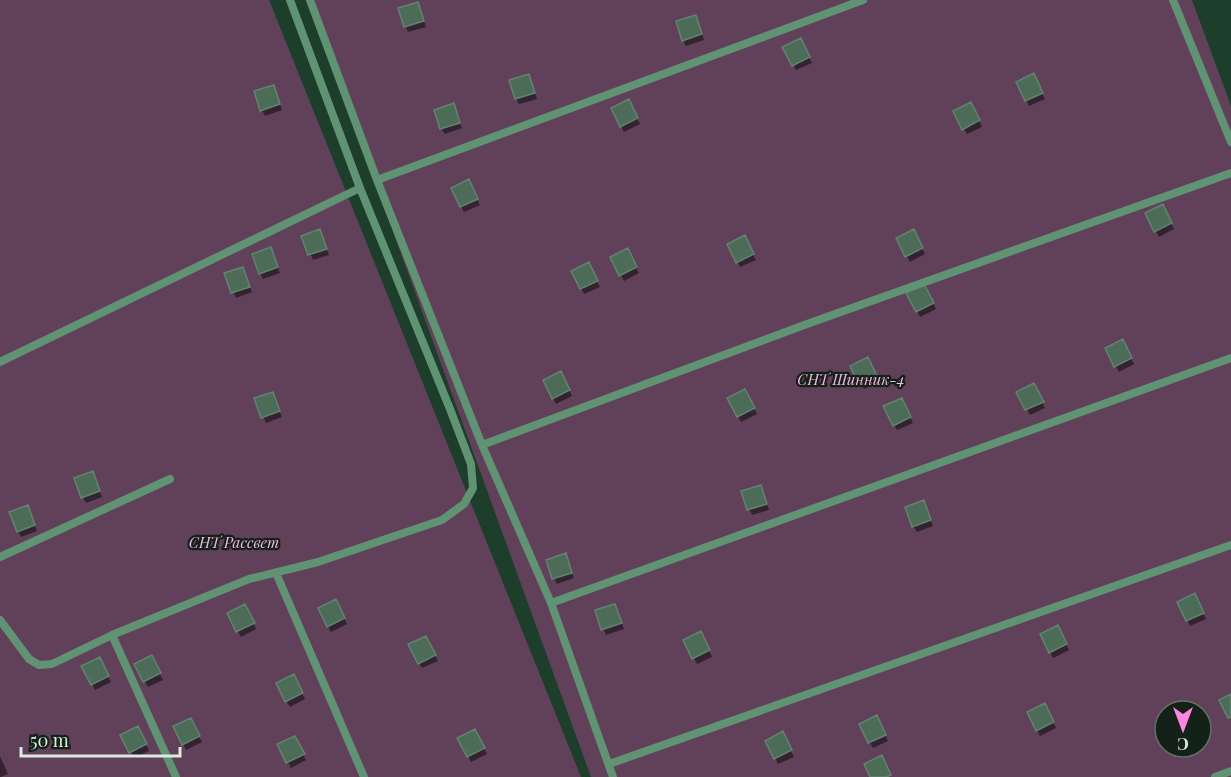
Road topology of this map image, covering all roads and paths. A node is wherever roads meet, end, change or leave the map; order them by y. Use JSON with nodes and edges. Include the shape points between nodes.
{"nodes":[{"id":1,"x":290,"y":0,"type":"edge"},
{"id":2,"x":310,"y":0,"type":"edge"},
{"id":3,"x":863,"y":0,"type":"edge"},
{"id":4,"x":1173,"y":0,"type":"edge"},
{"id":5,"x":1231,"y":142,"type":"edge"},
{"id":6,"x":1231,"y":173,"type":"edge"},
{"id":7,"x":377,"y":180,"type":"junction"},
{"id":8,"x":360,"y":188,"type":"junction"},
{"id":9,"x":1231,"y":358,"type":"edge"},
{"id":10,"x":0,"y":362,"type":"edge"},
{"id":11,"x":482,"y":445,"type":"junction"},
{"id":12,"x":170,"y":479,"type":"dead end"},
{"id":13,"x":1231,"y":545,"type":"edge"},
{"id":14,"x":0,"y":557,"type":"edge"},
{"id":15,"x":276,"y":573,"type":"junction"},
{"id":16,"x":550,"y":603,"type":"junction"},
{"id":17,"x":0,"y":620,"type":"edge"},
{"id":18,"x":112,"y":634,"type":"junction"},
{"id":19,"x":609,"y":764,"type":"junction"},
{"id":20,"x":1231,"y":771,"type":"edge"},
{"id":21,"x":176,"y":777,"type":"edge"},
{"id":22,"x":364,"y":777,"type":"edge"},
{"id":23,"x":614,"y":777,"type":"edge"},
{"id":24,"x":1215,"y":777,"type":"edge"}],
"edges":[{"from":1,"to":8,"type":"lane"},
{"from":2,"to":7,"type":"lane"},
{"from":3,"to":7,"type":"lane"},
{"from":4,"to":5,"type":"lane"},
{"from":6,"to":11,"type":"lane"},
{"from":7,"to":11,"type":"lane"},
{"from":8,"to":10,"type":"lane"},
{"from":8,"to":15,"type":"lane","via":[[471,464],[473,488],[464,504],[442,520]]},
{"from":9,"to":16,"type":"lane"},
{"from":11,"to":16,"type":"lane"},
{"from":12,"to":14,"type":"lane"},
{"from":13,"to":19,"type":"lane"},
{"from":15,"to":18,"type":"lane","via":[[249,579]]},
{"from":15,"to":22,"type":"lane"},
{"from":16,"to":19,"type":"lane"},
{"from":17,"to":18,"type":"lane","via":[[29,659],[39,665],[52,663]]},
{"from":18,"to":21,"type":"lane"},
{"from":19,"to":23,"type":"lane"},
{"from":20,"to":24,"type":"lane"}]}
